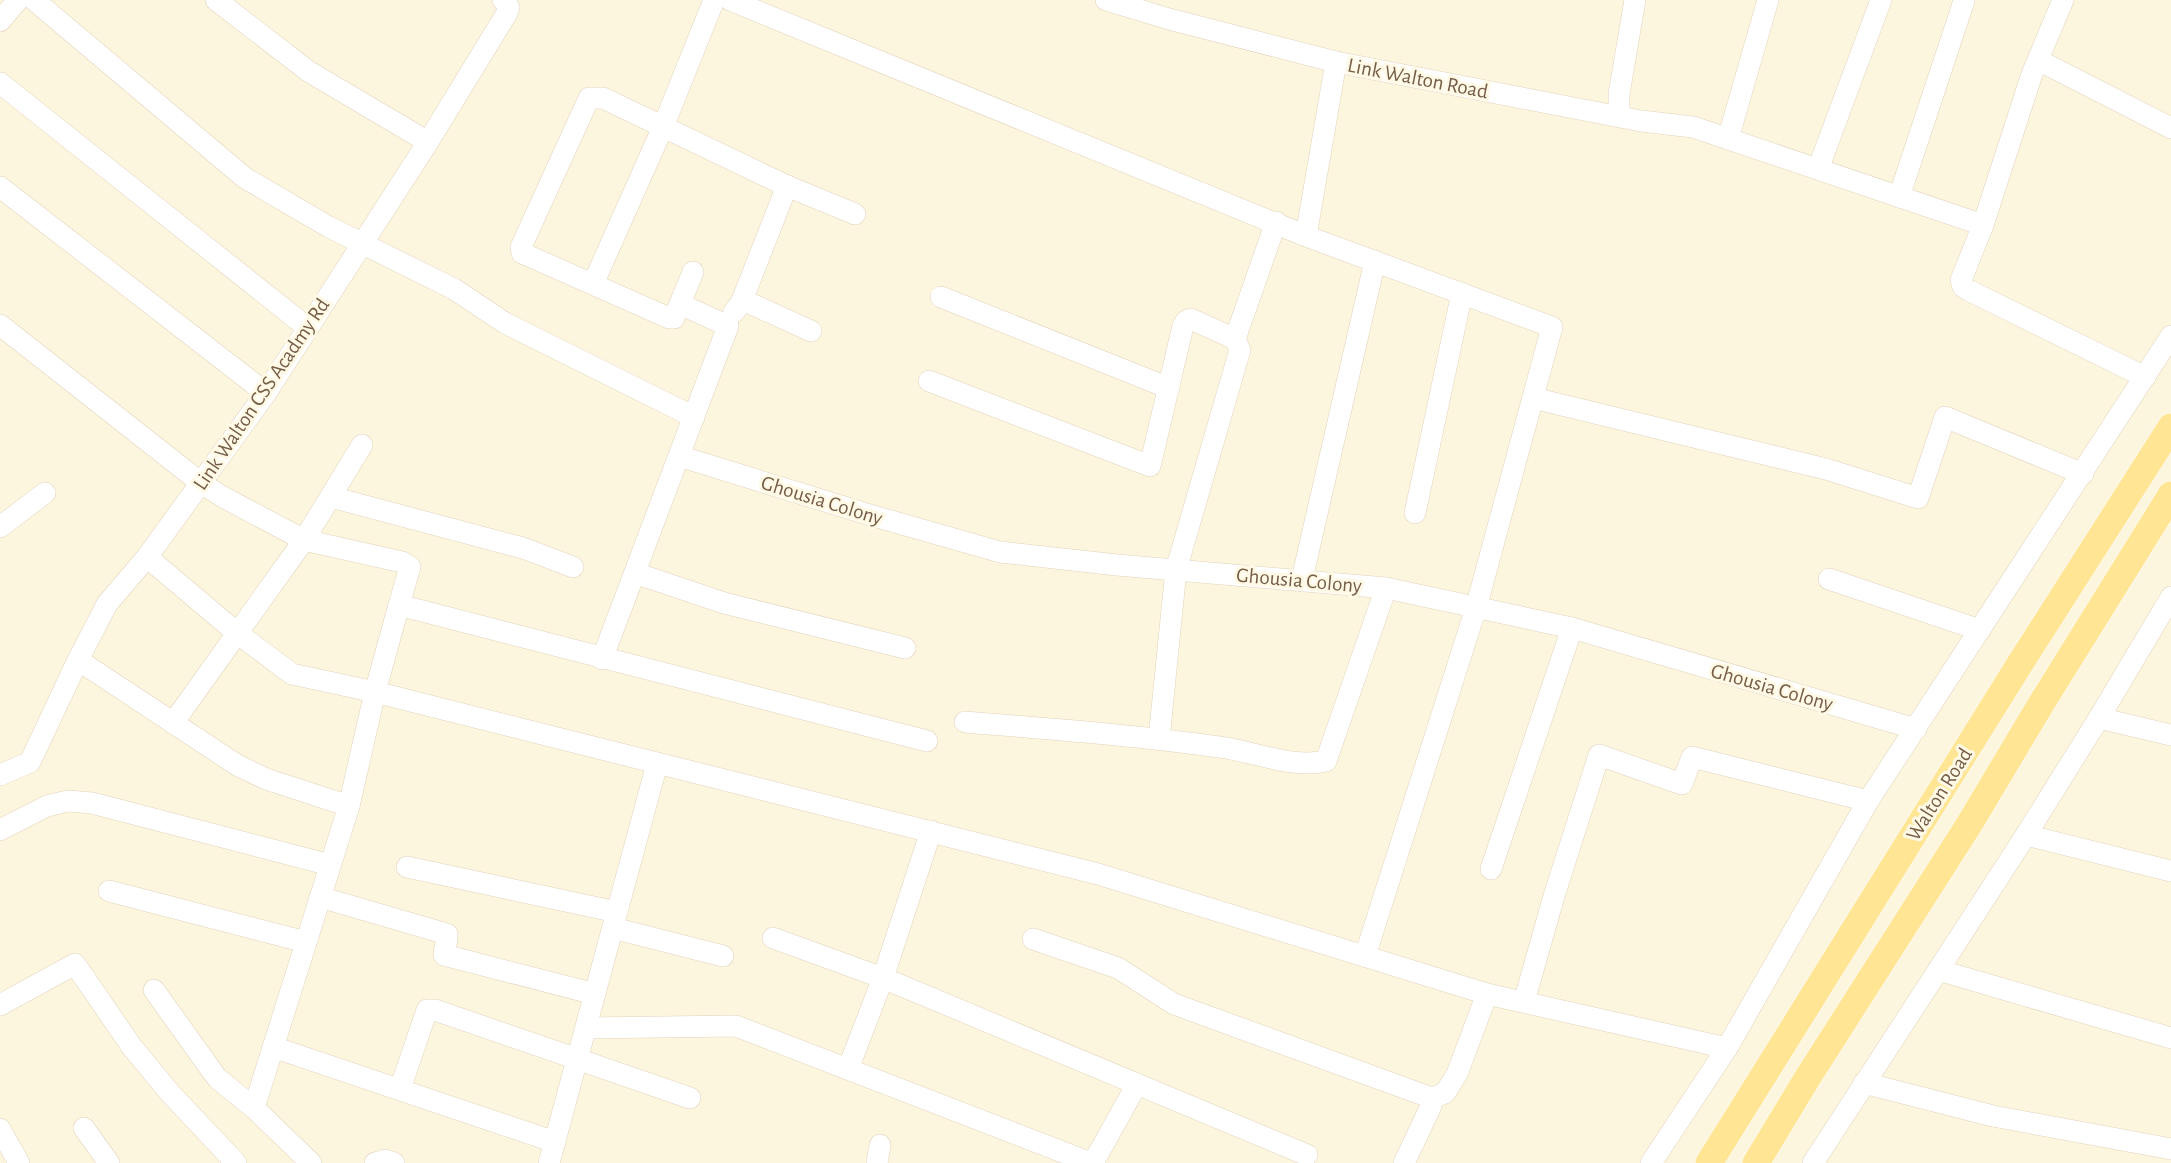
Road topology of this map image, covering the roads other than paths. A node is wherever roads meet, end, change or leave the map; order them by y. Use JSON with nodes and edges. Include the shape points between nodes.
{"nodes":[{"id":1,"x":18,"y":0,"type":"edge"},
{"id":2,"x":34,"y":0,"type":"edge"},
{"id":3,"x":216,"y":0,"type":"edge"},
{"id":4,"x":503,"y":0,"type":"edge"},
{"id":5,"x":714,"y":0,"type":"edge"},
{"id":6,"x":730,"y":0,"type":"edge"},
{"id":7,"x":1106,"y":0,"type":"edge"},
{"id":8,"x":1635,"y":0,"type":"edge"},
{"id":9,"x":1768,"y":0,"type":"edge"},
{"id":10,"x":1881,"y":0,"type":"edge"},
{"id":11,"x":2063,"y":0,"type":"edge"},
{"id":12,"x":1964,"y":1,"type":"edge"},
{"id":13,"x":0,"y":21,"type":"edge"},
{"id":14,"x":2038,"y":60,"type":"junction"},
{"id":15,"x":1336,"y":62,"type":"junction"},
{"id":16,"x":0,"y":83,"type":"edge"},
{"id":17,"x":1619,"y":116,"type":"junction"},
{"id":18,"x":663,"y":127,"type":"junction"},
{"id":19,"x":2171,"y":128,"type":"edge"},
{"id":20,"x":1728,"y":139,"type":"junction"},
{"id":21,"x":428,"y":142,"type":"junction"},
{"id":22,"x":1818,"y":169,"type":"junction"},
{"id":23,"x":0,"y":186,"type":"edge"},
{"id":24,"x":787,"y":186,"type":"junction"},
{"id":25,"x":1899,"y":197,"type":"junction"},
{"id":26,"x":855,"y":214,"type":"dead end"},
{"id":27,"x":1276,"y":222,"type":"junction"},
{"id":28,"x":1983,"y":225,"type":"junction"},
{"id":29,"x":1306,"y":236,"type":"junction"},
{"id":30,"x":363,"y":243,"type":"junction"},
{"id":31,"x":1375,"y":261,"type":"junction"},
{"id":32,"x":693,"y":272,"type":"dead end"},
{"id":33,"x":593,"y":284,"type":"junction"},
{"id":34,"x":1462,"y":293,"type":"junction"},
{"id":35,"x":941,"y":297,"type":"dead end"},
{"id":36,"x":741,"y":303,"type":"junction"},
{"id":37,"x":680,"y":304,"type":"junction"},
{"id":38,"x":0,"y":325,"type":"edge"},
{"id":39,"x":728,"y":326,"type":"junction"},
{"id":40,"x":308,"y":328,"type":"junction"},
{"id":41,"x":811,"y":331,"type":"dead end"},
{"id":42,"x":2171,"y":336,"type":"edge"},
{"id":43,"x":1235,"y":339,"type":"junction"},
{"id":44,"x":2145,"y":377,"type":"junction"},
{"id":45,"x":929,"y":381,"type":"dead end"},
{"id":46,"x":1169,"y":388,"type":"junction"},
{"id":47,"x":266,"y":393,"type":"junction"},
{"id":48,"x":1533,"y":398,"type":"junction"},
{"id":49,"x":694,"y":417,"type":"junction"},
{"id":50,"x":2171,"y":427,"type":"edge"},
{"id":51,"x":362,"y":445,"type":"dead end"},
{"id":52,"x":679,"y":456,"type":"junction"},
{"id":53,"x":2083,"y":474,"type":"junction"},
{"id":54,"x":201,"y":483,"type":"junction"},
{"id":55,"x":45,"y":493,"type":"dead end"},
{"id":56,"x":2171,"y":495,"type":"edge"},
{"id":57,"x":331,"y":496,"type":"junction"},
{"id":58,"x":1415,"y":513,"type":"dead end"},
{"id":59,"x":0,"y":527,"type":"edge"},
{"id":60,"x":304,"y":540,"type":"junction"},
{"id":61,"x":147,"y":557,"type":"junction"},
{"id":62,"x":573,"y":567,"type":"dead end"},
{"id":63,"x":1176,"y":570,"type":"junction"},
{"id":64,"x":635,"y":573,"type":"junction"},
{"id":65,"x":1302,"y":579,"type":"junction"},
{"id":66,"x":1829,"y":579,"type":"dead end"},
{"id":67,"x":1386,"y":588,"type":"junction"},
{"id":68,"x":2171,"y":597,"type":"edge"},
{"id":69,"x":399,"y":605,"type":"junction"},
{"id":70,"x":1476,"y":608,"type":"junction"},
{"id":71,"x":1572,"y":628,"type":"junction"},
{"id":72,"x":1980,"y":630,"type":"junction"},
{"id":73,"x":237,"y":633,"type":"junction"},
{"id":74,"x":905,"y":648,"type":"dead end"},
{"id":75,"x":603,"y":659,"type":"junction"},
{"id":76,"x":78,"y":660,"type":"junction"},
{"id":77,"x":375,"y":693,"type":"junction"},
{"id":78,"x":2099,"y":718,"type":"junction"},
{"id":79,"x":965,"y":722,"type":"dead end"},
{"id":80,"x":174,"y":723,"type":"junction"},
{"id":81,"x":1916,"y":729,"type":"junction"},
{"id":82,"x":2171,"y":735,"type":"edge"},
{"id":83,"x":1159,"y":739,"type":"junction"},
{"id":84,"x":927,"y":741,"type":"dead end"},
{"id":85,"x":657,"y":764,"type":"junction"},
{"id":86,"x":0,"y":775,"type":"edge"},
{"id":87,"x":1868,"y":801,"type":"junction"},
{"id":88,"x":349,"y":806,"type":"junction"},
{"id":89,"x":0,"y":830,"type":"edge"},
{"id":90,"x":931,"y":831,"type":"junction"},
{"id":91,"x":2026,"y":835,"type":"junction"},
{"id":92,"x":330,"y":865,"type":"junction"},
{"id":93,"x":407,"y":867,"type":"dead end"},
{"id":94,"x":1491,"y":869,"type":"dead end"},
{"id":95,"x":2171,"y":871,"type":"edge"},
{"id":96,"x":109,"y":891,"type":"dead end"},
{"id":97,"x":320,"y":897,"type":"junction"},
{"id":98,"x":615,"y":920,"type":"junction"},
{"id":99,"x":773,"y":938,"type":"dead end"},
{"id":100,"x":1033,"y":939,"type":"dead end"},
{"id":101,"x":306,"y":942,"type":"junction"},
{"id":102,"x":723,"y":956,"type":"dead end"},
{"id":103,"x":1365,"y":956,"type":"junction"},
{"id":104,"x":1938,"y":970,"type":"junction"},
{"id":105,"x":883,"y":978,"type":"junction"},
{"id":106,"x":154,"y":990,"type":"dead end"},
{"id":107,"x":595,"y":994,"type":"junction"},
{"id":108,"x":1487,"y":994,"type":"junction"},
{"id":109,"x":1524,"y":1002,"type":"junction"},
{"id":110,"x":0,"y":1005,"type":"edge"},
{"id":111,"x":586,"y":1028,"type":"junction"},
{"id":112,"x":2171,"y":1038,"type":"edge"},
{"id":113,"x":273,"y":1047,"type":"junction"},
{"id":114,"x":1726,"y":1048,"type":"junction"},
{"id":115,"x":578,"y":1059,"type":"junction"},
{"id":116,"x":848,"y":1069,"type":"junction"},
{"id":117,"x":1864,"y":1083,"type":"junction"},
{"id":118,"x":1137,"y":1084,"type":"junction"},
{"id":119,"x":400,"y":1089,"type":"junction"},
{"id":120,"x":690,"y":1098,"type":"dead end"},
{"id":121,"x":1432,"y":1098,"type":"junction"},
{"id":122,"x":254,"y":1108,"type":"junction"},
{"id":123,"x":84,"y":1128,"type":"dead end"},
{"id":124,"x":0,"y":1129,"type":"edge"},
{"id":125,"x":555,"y":1142,"type":"junction"},
{"id":126,"x":2171,"y":1149,"type":"edge"},
{"id":127,"x":1307,"y":1155,"type":"dead end"},
{"id":128,"x":19,"y":1163,"type":"edge"},
{"id":129,"x":110,"y":1163,"type":"edge"},
{"id":130,"x":236,"y":1163,"type":"edge"},
{"id":131,"x":310,"y":1163,"type":"edge"},
{"id":132,"x":375,"y":1163,"type":"edge"},
{"id":133,"x":394,"y":1163,"type":"edge"},
{"id":134,"x":549,"y":1163,"type":"edge"},
{"id":135,"x":1092,"y":1163,"type":"edge"},
{"id":136,"x":1404,"y":1163,"type":"edge"},
{"id":137,"x":1651,"y":1163,"type":"edge"},
{"id":138,"x":1709,"y":1163,"type":"edge"},
{"id":139,"x":1756,"y":1163,"type":"edge"},
{"id":140,"x":1813,"y":1163,"type":"edge"}],
"edges":[{"from":1,"to":13,"type":"street"},
{"from":2,"to":30,"type":"street","via":[[245,178]]},
{"from":3,"to":21,"type":"street","via":[[308,71]]},
{"from":4,"to":21,"type":"street","name":"Link Walton CSS Acadmy Rd","via":[[507,13]]},
{"from":5,"to":18,"type":"street"},
{"from":6,"to":27,"type":"street"},
{"from":7,"to":15,"type":"street","name":"Link Walton Road"},
{"from":8,"to":17,"type":"street","via":[[1619,94]]},
{"from":9,"to":20,"type":"street"},
{"from":10,"to":22,"type":"street"},
{"from":11,"to":14,"type":"street"},
{"from":12,"to":25,"type":"street"},
{"from":14,"to":19,"type":"street"},
{"from":14,"to":28,"type":"street"},
{"from":15,"to":17,"type":"street","name":"Link Walton Road"},
{"from":15,"to":29,"type":"street"},
{"from":16,"to":40,"type":"street"},
{"from":17,"to":20,"type":"street","name":"Link Walton Road","via":[[1693,127]]},
{"from":18,"to":24,"type":"street"},
{"from":18,"to":33,"type":"street"},
{"from":18,"to":33,"type":"street","via":[[603,98],[589,98],[521,247],[522,253]]},
{"from":20,"to":22,"type":"street","name":"Link Walton Road"},
{"from":21,"to":30,"type":"street","name":"Link Walton CSS Acadmy Rd"},
{"from":22,"to":25,"type":"street","name":"Link Walton Road"},
{"from":23,"to":47,"type":"street"},
{"from":24,"to":26,"type":"street"},
{"from":24,"to":36,"type":"street"},
{"from":25,"to":28,"type":"street","name":"Link Walton Road"},
{"from":27,"to":29,"type":"street"},
{"from":27,"to":43,"type":"street"},
{"from":28,"to":44,"type":"street","via":[[1961,280],[1963,287]]},
{"from":29,"to":31,"type":"street"},
{"from":30,"to":40,"type":"street","name":"Link Walton CSS Acadmy Rd"},
{"from":30,"to":49,"type":"street","via":[[454,290],[505,323]]},
{"from":31,"to":34,"type":"street"},
{"from":31,"to":65,"type":"street"},
{"from":32,"to":37,"type":"street"},
{"from":33,"to":37,"type":"street","via":[[669,318],[674,318]]},
{"from":34,"to":48,"type":"street","via":[[1552,327]]},
{"from":34,"to":58,"type":"street"},
{"from":35,"to":46,"type":"street"},
{"from":36,"to":39,"type":"street"},
{"from":36,"to":41,"type":"street","via":[[747,302]]},
{"from":37,"to":39,"type":"street"},
{"from":38,"to":54,"type":"street"},
{"from":39,"to":49,"type":"street"},
{"from":40,"to":47,"type":"street","name":"Link Walton CSS Acadmy Rd"},
{"from":42,"to":44,"type":"street"},
{"from":43,"to":46,"type":"street","via":[[1191,319],[1186,321]]},
{"from":43,"to":63,"type":"street","via":[[1240,350]]},
{"from":44,"to":53,"type":"street"},
{"from":45,"to":46,"type":"street","via":[[1150,466]]},
{"from":47,"to":54,"type":"street","name":"Link Walton CSS Acadmy Rd"},
{"from":48,"to":53,"type":"street","via":[[1826,469],[1918,498],[1945,417]]},
{"from":48,"to":70,"type":"street"},
{"from":49,"to":52,"type":"street"},
{"from":50,"to":138,"type":"main road","name":"Walton Road"},
{"from":51,"to":57,"type":"street"},
{"from":52,"to":63,"type":"street","name":"Ghousia Colony","via":[[1000,552]]},
{"from":52,"to":64,"type":"street"},
{"from":53,"to":72,"type":"street"},
{"from":54,"to":60,"type":"street"},
{"from":54,"to":61,"type":"street","name":"Link Walton CSS Acadmy Rd"},
{"from":55,"to":59,"type":"street"},
{"from":56,"to":139,"type":"main road","name":"Walton Road"},
{"from":57,"to":60,"type":"street"},
{"from":57,"to":62,"type":"street","via":[[523,548]]},
{"from":60,"to":69,"type":"street","via":[[410,567]]},
{"from":60,"to":73,"type":"street"},
{"from":61,"to":73,"type":"street"},
{"from":61,"to":76,"type":"street","name":"Link Walton CSS Acadmy Rd","via":[[107,604]]},
{"from":63,"to":65,"type":"street","name":"Ghousia Colony"},
{"from":63,"to":83,"type":"street"},
{"from":64,"to":74,"type":"street","via":[[724,603]]},
{"from":64,"to":75,"type":"street"},
{"from":65,"to":67,"type":"street","name":"Ghousia Colony"},
{"from":66,"to":72,"type":"street"},
{"from":67,"to":70,"type":"street","name":"Ghousia Colony"},
{"from":67,"to":83,"type":"street","via":[[1326,761],[1310,765]]},
{"from":68,"to":78,"type":"street"},
{"from":69,"to":75,"type":"street"},
{"from":69,"to":77,"type":"street"},
{"from":70,"to":71,"type":"street","name":"Ghousia Colony"},
{"from":70,"to":103,"type":"street"},
{"from":71,"to":81,"type":"street","name":"Ghousia Colony"},
{"from":71,"to":94,"type":"street"},
{"from":72,"to":81,"type":"street"},
{"from":73,"to":77,"type":"street","via":[[292,674]]},
{"from":73,"to":80,"type":"street"},
{"from":75,"to":84,"type":"street"},
{"from":76,"to":80,"type":"street"},
{"from":76,"to":86,"type":"street","name":"Link Walton CSS Acadmy Rd","via":[[30,762]]},
{"from":77,"to":85,"type":"street"},
{"from":77,"to":88,"type":"street"},
{"from":78,"to":82,"type":"street"},
{"from":78,"to":91,"type":"street"},
{"from":79,"to":83,"type":"street"},
{"from":80,"to":88,"type":"street","via":[[237,765],[266,779]]},
{"from":81,"to":87,"type":"street"},
{"from":85,"to":90,"type":"street"},
{"from":85,"to":98,"type":"street"},
{"from":87,"to":109,"type":"street","via":[[1692,758],[1682,784],[1599,755]]},
{"from":87,"to":114,"type":"street"},
{"from":88,"to":92,"type":"street"},
{"from":89,"to":92,"type":"street","via":[[47,806],[68,801],[92,803]]},
{"from":90,"to":103,"type":"street","via":[[1098,874]]},
{"from":90,"to":105,"type":"street"},
{"from":91,"to":95,"type":"street"},
{"from":91,"to":104,"type":"street"},
{"from":92,"to":97,"type":"street"},
{"from":93,"to":98,"type":"street"},
{"from":96,"to":101,"type":"street"},
{"from":97,"to":101,"type":"street"},
{"from":97,"to":107,"type":"street","via":[[447,934],[444,955]]},
{"from":98,"to":102,"type":"street"},
{"from":98,"to":107,"type":"street"},
{"from":99,"to":105,"type":"street"},
{"from":100,"to":121,"type":"street","via":[[1118,968],[1174,1004]]},
{"from":101,"to":113,"type":"street"},
{"from":103,"to":108,"type":"street"},
{"from":104,"to":112,"type":"street"},
{"from":104,"to":117,"type":"street"},
{"from":105,"to":116,"type":"street"},
{"from":105,"to":118,"type":"street"},
{"from":106,"to":122,"type":"street","via":[[217,1078]]},
{"from":107,"to":111,"type":"street"},
{"from":108,"to":109,"type":"street"},
{"from":108,"to":121,"type":"street","via":[[1452,1084],[1445,1093]]},
{"from":109,"to":114,"type":"street"},
{"from":110,"to":130,"type":"street","via":[[75,964],[170,1094]]},
{"from":111,"to":115,"type":"street"},
{"from":111,"to":116,"type":"street","via":[[736,1026]]},
{"from":113,"to":119,"type":"street"},
{"from":113,"to":122,"type":"street"},
{"from":114,"to":137,"type":"street"},
{"from":115,"to":119,"type":"street","via":[[427,1010]]},
{"from":115,"to":120,"type":"street"},
{"from":115,"to":125,"type":"street"},
{"from":116,"to":135,"type":"street"},
{"from":117,"to":126,"type":"street","via":[[1993,1116]]},
{"from":117,"to":140,"type":"street"},
{"from":118,"to":127,"type":"street"},
{"from":118,"to":135,"type":"street"},
{"from":119,"to":125,"type":"street"},
{"from":121,"to":136,"type":"street"},
{"from":122,"to":131,"type":"street"},
{"from":123,"to":129,"type":"street"},
{"from":124,"to":128,"type":"street"},
{"from":125,"to":134,"type":"street"},
{"from":132,"to":133,"type":"street"}]}
